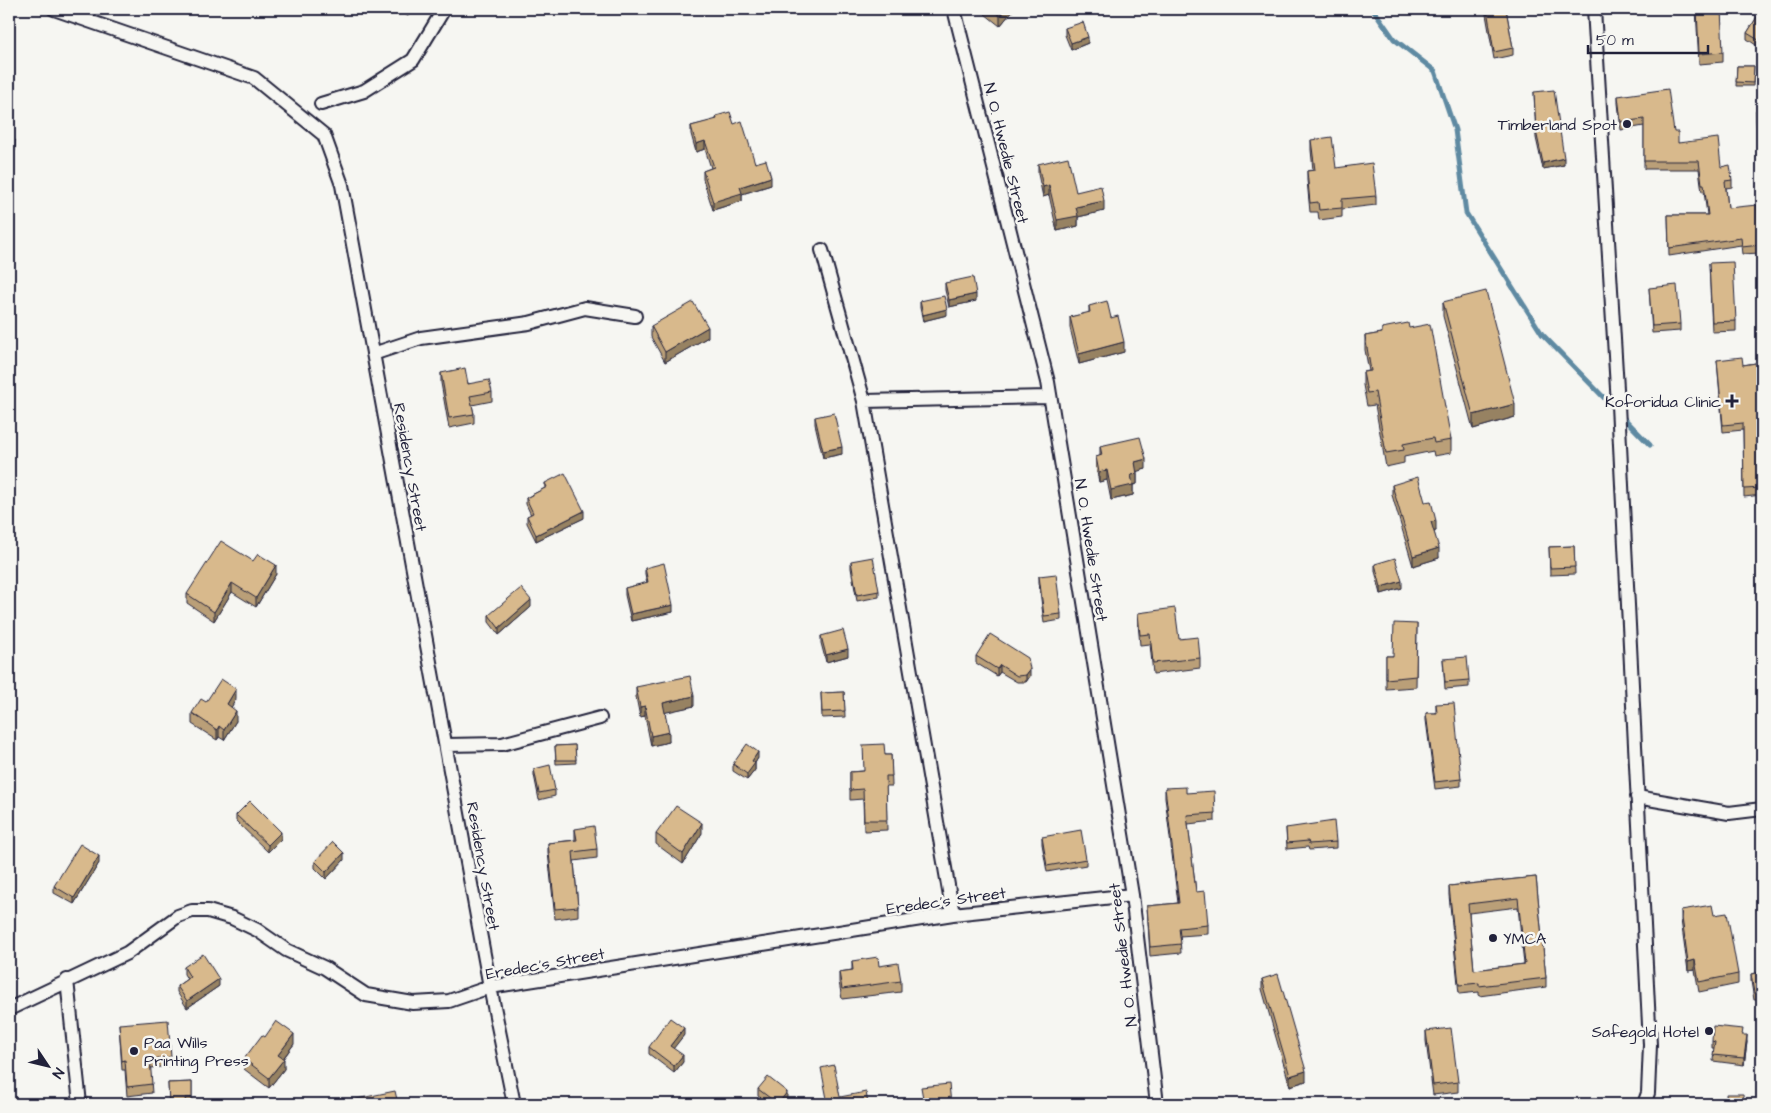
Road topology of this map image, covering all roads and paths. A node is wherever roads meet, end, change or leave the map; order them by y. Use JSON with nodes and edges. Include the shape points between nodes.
{"nodes":[{"id":1,"x":54,"y":9,"type":"edge"},
{"id":2,"x":444,"y":9,"type":"edge"},
{"id":3,"x":954,"y":9,"type":"edge"},
{"id":4,"x":1594,"y":9,"type":"edge"},
{"id":5,"x":321,"y":104,"type":"dead end"},
{"id":6,"x":822,"y":250,"type":"dead end"},
{"id":7,"x":635,"y":316,"type":"dead end"},
{"id":8,"x":373,"y":354,"type":"junction"},
{"id":9,"x":1050,"y":397,"type":"junction"},
{"id":10,"x":864,"y":400,"type":"junction"},
{"id":11,"x":600,"y":718,"type":"dead end"},
{"id":12,"x":446,"y":745,"type":"junction"},
{"id":13,"x":1637,"y":797,"type":"junction"},
{"id":14,"x":1762,"y":809,"type":"edge"},
{"id":15,"x":1132,"y":895,"type":"junction"},
{"id":16,"x":953,"y":914,"type":"junction"},
{"id":17,"x":67,"y":980,"type":"junction"},
{"id":18,"x":490,"y":987,"type":"junction"},
{"id":19,"x":9,"y":1009,"type":"edge"},
{"id":20,"x":80,"y":1104,"type":"edge"},
{"id":21,"x":514,"y":1104,"type":"edge"},
{"id":22,"x":1157,"y":1104,"type":"edge"},
{"id":23,"x":1644,"y":1104,"type":"edge"}],
"edges":[{"from":1,"to":8,"type":"street","name":"Residency Street","via":[[254,78],[324,135],[342,185]]},
{"from":2,"to":5,"type":"street","via":[[413,60],[364,91]]},
{"from":3,"to":9,"type":"street","name":"N. O. Hwedie Street"},
{"from":4,"to":13,"type":"street"},
{"from":6,"to":10,"type":"street"},
{"from":7,"to":8,"type":"street","via":[[585,308],[529,323],[421,338]]},
{"from":8,"to":12,"type":"street","name":"Residency Street"},
{"from":9,"to":10,"type":"street"},
{"from":9,"to":15,"type":"street","name":"N. O. Hwedie Street"},
{"from":10,"to":16,"type":"street"},
{"from":11,"to":12,"type":"street","via":[[502,744]]},
{"from":12,"to":18,"type":"street","name":"Residency Street"},
{"from":13,"to":14,"type":"street","via":[[1729,812]]},
{"from":13,"to":23,"type":"street","via":[[1650,1045],[1648,1093]]},
{"from":15,"to":16,"type":"street","name":"Eredec's Street"},
{"from":15,"to":22,"type":"street","name":"N. O. Hwedie Street"},
{"from":16,"to":18,"type":"street","name":"Eredec's Street"},
{"from":17,"to":18,"type":"street","name":"Eredec's Street","via":[[127,953],[178,916],[192,911],[208,911],[257,930],[366,995],[413,1003],[449,1001]]},
{"from":17,"to":19,"type":"street","name":"Eredec's Street"},
{"from":17,"to":20,"type":"street"},
{"from":18,"to":21,"type":"street","name":"Residency Street"}]}
